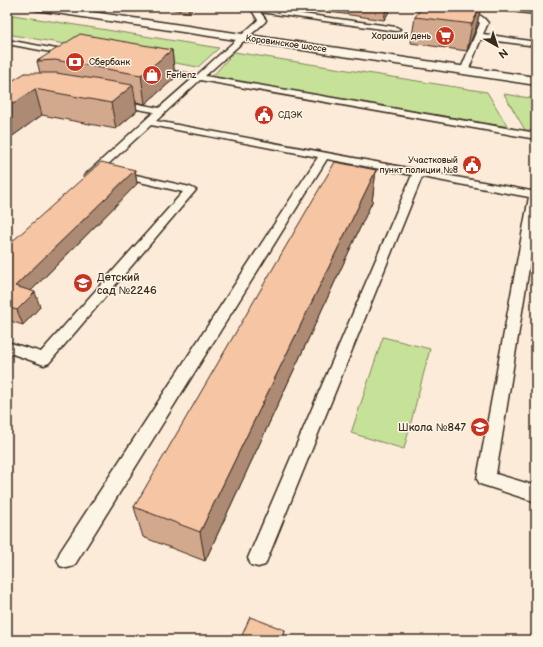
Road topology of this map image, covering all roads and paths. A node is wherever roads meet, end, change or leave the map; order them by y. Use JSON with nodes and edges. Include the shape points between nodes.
{"nodes":[{"id":1,"x":36,"y":7,"type":"edge"},
{"id":2,"x":415,"y":7,"type":"edge"},
{"id":3,"x":493,"y":7,"type":"edge"},
{"id":4,"x":255,"y":8,"type":"edge"},
{"id":5,"x":471,"y":10,"type":"edge"},
{"id":6,"x":536,"y":12,"type":"edge"},
{"id":7,"x":396,"y":29,"type":"dead end"},
{"id":8,"x":478,"y":36,"type":"junction"},
{"id":9,"x":242,"y":38,"type":"junction"},
{"id":10,"x":7,"y":42,"type":"edge"},
{"id":11,"x":536,"y":44,"type":"edge"},
{"id":12,"x":83,"y":56,"type":"edge"},
{"id":13,"x":144,"y":68,"type":"edge"},
{"id":14,"x":464,"y":70,"type":"junction"},
{"id":15,"x":197,"y":78,"type":"junction"},
{"id":16,"x":536,"y":81,"type":"edge"},
{"id":17,"x":108,"y":101,"type":"edge"},
{"id":18,"x":161,"y":111,"type":"junction"},
{"id":19,"x":148,"y":122,"type":"junction"},
{"id":20,"x":536,"y":136,"type":"edge"},
{"id":21,"x":324,"y":155,"type":"junction"},
{"id":22,"x":96,"y":169,"type":"junction"},
{"id":23,"x":418,"y":174,"type":"junction"},
{"id":24,"x":80,"y":184,"type":"edge"},
{"id":25,"x":535,"y":196,"type":"edge"},
{"id":26,"x":530,"y":254,"type":"edge"},
{"id":27,"x":7,"y":347,"type":"edge"},
{"id":28,"x":536,"y":494,"type":"edge"},
{"id":29,"x":258,"y":558,"type":"dead end"},
{"id":30,"x":67,"y":559,"type":"dead end"}],
"edges":[{"from":1,"to":9,"type":"main road","name":"Коровинское шоссе"},
{"from":2,"to":5,"type":"lane","via":[[450,11]]},
{"from":3,"to":6,"type":"lane"},
{"from":4,"to":7,"type":"lane"},
{"from":4,"to":9,"type":"lane","via":[[262,20]]},
{"from":5,"to":8,"type":"lane","via":[[484,23]]},
{"from":8,"to":11,"type":"lane"},
{"from":8,"to":14,"type":"lane"},
{"from":9,"to":14,"type":"main road","name":"Коровинское шоссе"},
{"from":9,"to":15,"type":"lane"},
{"from":10,"to":12,"type":"lane"},
{"from":13,"to":15,"type":"lane"},
{"from":14,"to":16,"type":"main road","name":"Коровинское шоссе"},
{"from":15,"to":18,"type":"lane"},
{"from":15,"to":20,"type":"lane"},
{"from":17,"to":18,"type":"lane"},
{"from":18,"to":19,"type":"lane"},
{"from":19,"to":21,"type":"lane"},
{"from":19,"to":22,"type":"lane"},
{"from":21,"to":23,"type":"lane"},
{"from":21,"to":30,"type":"lane"},
{"from":22,"to":24,"type":"lane"},
{"from":22,"to":27,"type":"lane","via":[[190,190],[44,359]]},
{"from":23,"to":25,"type":"lane"},
{"from":23,"to":29,"type":"lane"},
{"from":25,"to":26,"type":"lane"},
{"from":26,"to":28,"type":"lane","via":[[486,479]]}]}
